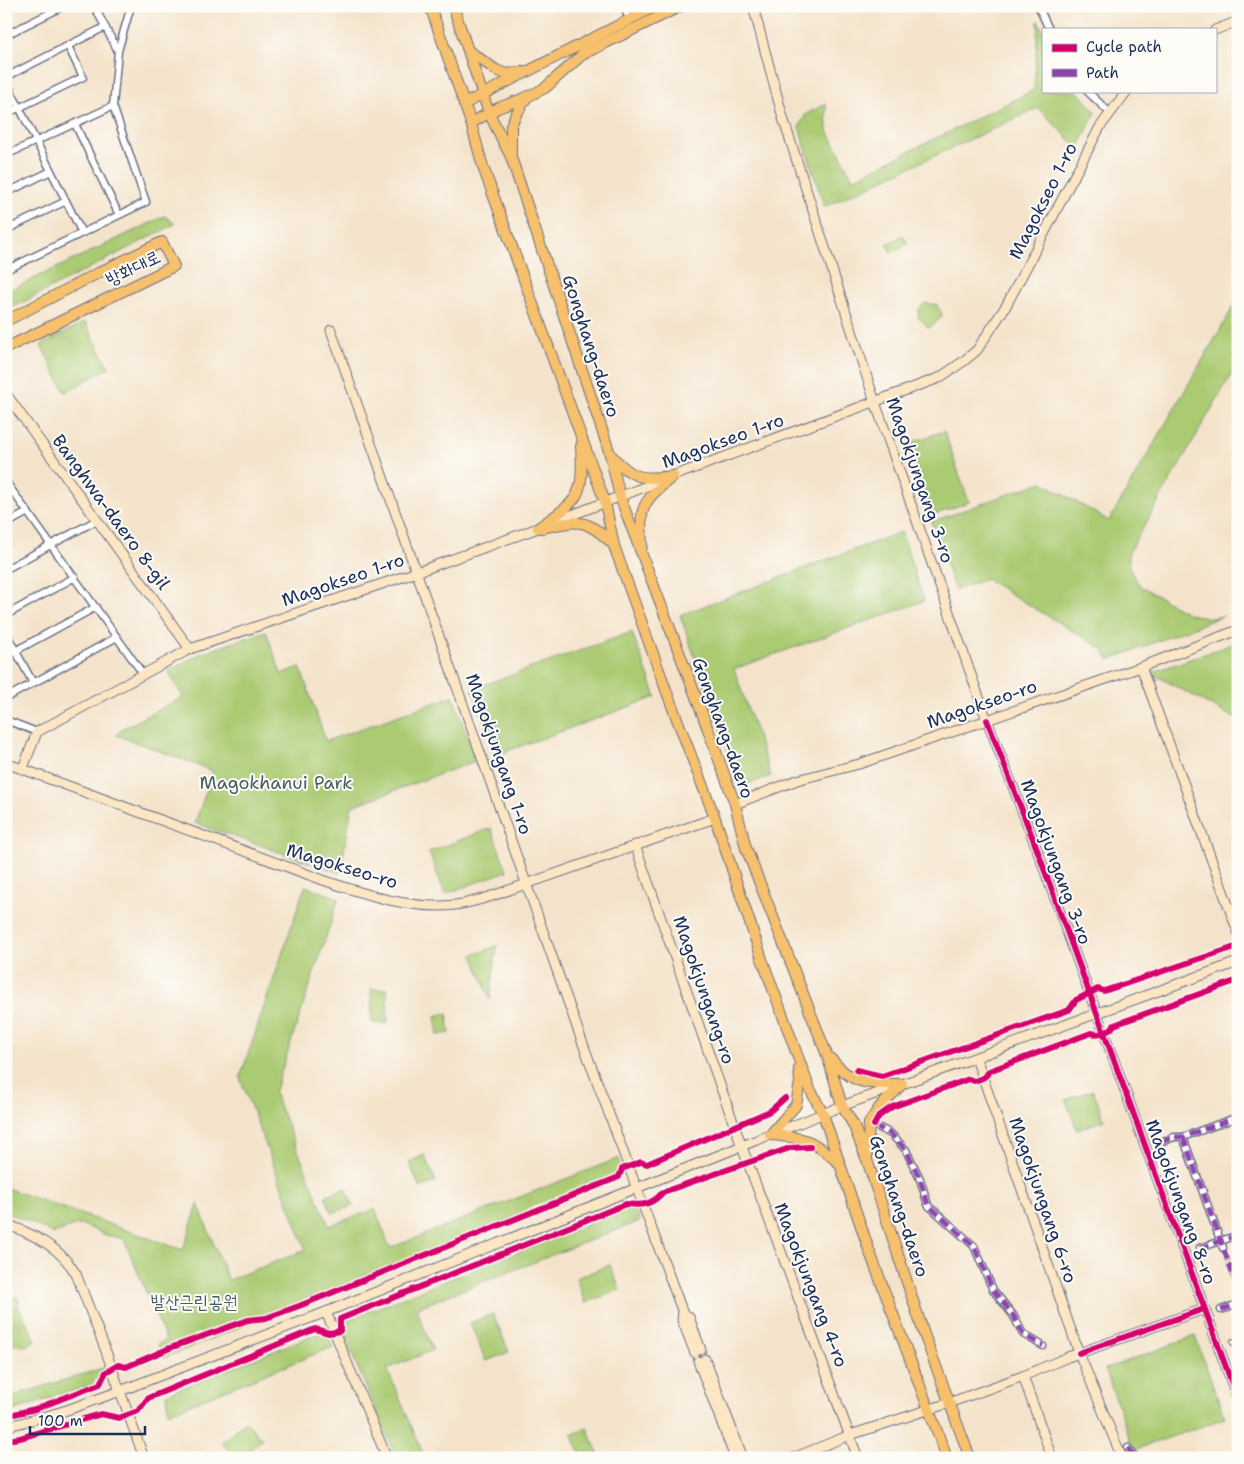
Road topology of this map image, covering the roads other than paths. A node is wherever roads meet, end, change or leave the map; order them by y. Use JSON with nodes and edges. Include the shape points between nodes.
{"nodes":[{"id":1,"x":64,"y":6,"type":"edge"},
{"id":2,"x":94,"y":6,"type":"edge"},
{"id":3,"x":131,"y":6,"type":"edge"},
{"id":4,"x":430,"y":6,"type":"edge"},
{"id":5,"x":453,"y":6,"type":"edge"},
{"id":6,"x":623,"y":6,"type":"edge"},
{"id":7,"x":656,"y":6,"type":"edge"},
{"id":8,"x":682,"y":6,"type":"edge"},
{"id":9,"x":753,"y":6,"type":"edge"},
{"id":10,"x":1038,"y":6,"type":"edge"},
{"id":11,"x":1236,"y":6,"type":"edge"},
{"id":12,"x":1238,"y":10,"type":"edge"},
{"id":13,"x":630,"y":20,"type":"junction"},
{"id":14,"x":1238,"y":21,"type":"edge"},
{"id":15,"x":105,"y":27,"type":"junction"},
{"id":16,"x":1049,"y":28,"type":"edge"},
{"id":17,"x":1216,"y":30,"type":"edge"},
{"id":18,"x":6,"y":35,"type":"edge"},
{"id":19,"x":68,"y":46,"type":"junction"},
{"id":20,"x":118,"y":51,"type":"junction"},
{"id":21,"x":469,"y":52,"type":"junction"},
{"id":22,"x":528,"y":72,"type":"junction"},
{"id":23,"x":6,"y":77,"type":"edge"},
{"id":24,"x":6,"y":81,"type":"edge"},
{"id":25,"x":1087,"y":92,"type":"edge"},
{"id":26,"x":1126,"y":92,"type":"edge"},
{"id":27,"x":483,"y":95,"type":"junction"},
{"id":28,"x":527,"y":97,"type":"junction"},
{"id":29,"x":464,"y":104,"type":"junction"},
{"id":30,"x":113,"y":106,"type":"junction"},
{"id":31,"x":19,"y":108,"type":"junction"},
{"id":32,"x":489,"y":113,"type":"junction"},
{"id":33,"x":1110,"y":113,"type":"junction"},
{"id":34,"x":6,"y":114,"type":"edge"},
{"id":35,"x":471,"y":123,"type":"junction"},
{"id":36,"x":75,"y":124,"type":"junction"},
{"id":37,"x":36,"y":141,"type":"junction"},
{"id":38,"x":6,"y":155,"type":"edge"},
{"id":39,"x":511,"y":157,"type":"junction"},
{"id":40,"x":51,"y":171,"type":"junction"},
{"id":41,"x":6,"y":193,"type":"edge"},
{"id":42,"x":66,"y":201,"type":"junction"},
{"id":43,"x":119,"y":215,"type":"junction"},
{"id":44,"x":6,"y":230,"type":"edge"},
{"id":45,"x":82,"y":233,"type":"junction"},
{"id":46,"x":6,"y":270,"type":"edge"},
{"id":47,"x":6,"y":321,"type":"edge"},
{"id":48,"x":331,"y":330,"type":"dead end"},
{"id":49,"x":6,"y":348,"type":"edge"},
{"id":50,"x":7,"y":397,"type":"edge"},
{"id":51,"x":875,"y":402,"type":"junction"},
{"id":52,"x":580,"y":436,"type":"junction"},
{"id":53,"x":610,"y":454,"type":"junction"},
{"id":54,"x":673,"y":476,"type":"junction"},
{"id":55,"x":6,"y":482,"type":"edge"},
{"id":56,"x":620,"y":497,"type":"junction"},
{"id":57,"x":605,"y":502,"type":"junction"},
{"id":58,"x":28,"y":512,"type":"junction"},
{"id":59,"x":97,"y":520,"type":"junction"},
{"id":60,"x":6,"y":524,"type":"edge"},
{"id":61,"x":538,"y":528,"type":"junction"},
{"id":62,"x":52,"y":544,"type":"junction"},
{"id":63,"x":614,"y":546,"type":"junction"},
{"id":64,"x":642,"y":555,"type":"junction"},
{"id":65,"x":6,"y":569,"type":"edge"},
{"id":66,"x":417,"y":572,"type":"junction"},
{"id":67,"x":75,"y":577,"type":"junction"},
{"id":68,"x":96,"y":607,"type":"junction"},
{"id":69,"x":6,"y":615,"type":"edge"},
{"id":70,"x":1238,"y":630,"type":"edge"},
{"id":71,"x":6,"y":633,"type":"edge"},
{"id":72,"x":117,"y":637,"type":"junction"},
{"id":73,"x":190,"y":649,"type":"junction"},
{"id":74,"x":16,"y":650,"type":"junction"},
{"id":75,"x":6,"y":656,"type":"edge"},
{"id":76,"x":1141,"y":667,"type":"junction"},
{"id":77,"x":143,"y":674,"type":"junction"},
{"id":78,"x":33,"y":682,"type":"junction"},
{"id":79,"x":6,"y":698,"type":"edge"},
{"id":80,"x":6,"y":720,"type":"edge"},
{"id":81,"x":988,"y":720,"type":"junction"},
{"id":82,"x":37,"y":732,"type":"junction"},
{"id":83,"x":6,"y":763,"type":"edge"},
{"id":84,"x":22,"y":768,"type":"junction"},
{"id":85,"x":735,"y":804,"type":"junction"},
{"id":86,"x":715,"y":818,"type":"junction"},
{"id":87,"x":635,"y":845,"type":"junction"},
{"id":88,"x":527,"y":883,"type":"junction"},
{"id":89,"x":1238,"y":932,"type":"edge"},
{"id":90,"x":1238,"y":962,"type":"edge"},
{"id":91,"x":1096,"y":1014,"type":"junction"},
{"id":92,"x":827,"y":1055,"type":"junction"},
{"id":93,"x":798,"y":1058,"type":"junction"},
{"id":94,"x":976,"y":1058,"type":"junction"},
{"id":95,"x":902,"y":1084,"type":"junction"},
{"id":96,"x":842,"y":1106,"type":"junction"},
{"id":97,"x":823,"y":1114,"type":"junction"},
{"id":98,"x":1238,"y":1117,"type":"edge"},
{"id":99,"x":874,"y":1125,"type":"dead end"},
{"id":100,"x":770,"y":1135,"type":"junction"},
{"id":101,"x":1183,"y":1137,"type":"junction"},
{"id":102,"x":1161,"y":1142,"type":"dead end"},
{"id":103,"x":742,"y":1147,"type":"junction"},
{"id":104,"x":867,"y":1160,"type":"junction"},
{"id":105,"x":839,"y":1163,"type":"junction"},
{"id":106,"x":636,"y":1188,"type":"junction"},
{"id":107,"x":6,"y":1224,"type":"edge"},
{"id":108,"x":1238,"y":1235,"type":"edge"},
{"id":109,"x":1220,"y":1241,"type":"junction"},
{"id":110,"x":1200,"y":1248,"type":"dead end"},
{"id":111,"x":1223,"y":1248,"type":"tunnel mouth"},
{"id":112,"x":1238,"y":1304,"type":"edge"},
{"id":113,"x":1204,"y":1309,"type":"junction"},
{"id":114,"x":1221,"y":1310,"type":"dead end"},
{"id":115,"x":326,"y":1312,"type":"junction"},
{"id":116,"x":1043,"y":1346,"type":"dead end"},
{"id":117,"x":1079,"y":1353,"type":"junction"},
{"id":118,"x":700,"y":1356,"type":"junction"},
{"id":119,"x":1023,"y":1376,"type":"junction"},
{"id":120,"x":120,"y":1391,"type":"junction"},
{"id":121,"x":1238,"y":1400,"type":"edge"},
{"id":122,"x":949,"y":1403,"type":"junction"},
{"id":123,"x":928,"y":1410,"type":"junction"},
{"id":124,"x":6,"y":1427,"type":"edge"},
{"id":125,"x":850,"y":1435,"type":"junction"},
{"id":126,"x":1128,"y":1448,"type":"dead end"},
{"id":127,"x":144,"y":1458,"type":"edge"},
{"id":128,"x":387,"y":1458,"type":"edge"},
{"id":129,"x":735,"y":1458,"type":"edge"},
{"id":130,"x":743,"y":1458,"type":"edge"},
{"id":131,"x":793,"y":1458,"type":"edge"},
{"id":132,"x":858,"y":1458,"type":"edge"},
{"id":133,"x":947,"y":1458,"type":"edge"},
{"id":134,"x":970,"y":1458,"type":"edge"},
{"id":135,"x":1052,"y":1458,"type":"edge"},
{"id":136,"x":1122,"y":1458,"type":"edge"},
{"id":137,"x":1136,"y":1458,"type":"edge"}],
"edges":[{"from":1,"to":18,"type":"street"},
{"from":2,"to":15,"type":"street"},
{"from":3,"to":20,"type":"street"},
{"from":4,"to":29,"type":"main road"},
{"from":5,"to":21,"type":"main road","name":"Gonghang-daero"},
{"from":6,"to":13,"type":"street"},
{"from":7,"to":13,"type":"main road"},
{"from":8,"to":28,"type":"main road","via":[[583,54],[544,88]]},
{"from":9,"to":51,"type":"street","name":"Magokjungang 3-ro","via":[[783,118]]},
{"from":10,"to":16,"type":"street"},
{"from":11,"to":12,"type":"street"},
{"from":13,"to":22,"type":"main road"},
{"from":14,"to":17,"type":"street"},
{"from":15,"to":19,"type":"street"},
{"from":15,"to":20,"type":"street"},
{"from":19,"to":23,"type":"street"},
{"from":19,"to":31,"type":"street","via":[[83,77]]},
{"from":20,"to":30,"type":"street"},
{"from":21,"to":22,"type":"main road","via":[[506,74]]},
{"from":21,"to":27,"type":"main road","name":"Gonghang-daero"},
{"from":22,"to":27,"type":"main road"},
{"from":24,"to":31,"type":"street"},
{"from":25,"to":33,"type":"street"},
{"from":26,"to":33,"type":"street","name":"Magokseo 1-ro"},
{"from":27,"to":29,"type":"main road"},
{"from":27,"to":32,"type":"main road","name":"Gonghang-daero"},
{"from":28,"to":32,"type":"main road"},
{"from":28,"to":39,"type":"main road","via":[[511,126]]},
{"from":29,"to":35,"type":"main road"},
{"from":30,"to":36,"type":"street"},
{"from":30,"to":43,"type":"street","via":[[146,202]]},
{"from":31,"to":34,"type":"street"},
{"from":31,"to":37,"type":"street"},
{"from":32,"to":35,"type":"main road"},
{"from":32,"to":39,"type":"main road","name":"Gonghang-daero"},
{"from":33,"to":51,"type":"street","name":"Magokseo 1-ro","via":[[1006,306],[977,350],[939,378]]},
{"from":35,"to":52,"type":"main road","via":[[483,167]]},
{"from":36,"to":37,"type":"street"},
{"from":36,"to":43,"type":"street"},
{"from":37,"to":38,"type":"street"},
{"from":37,"to":40,"type":"street"},
{"from":39,"to":53,"type":"main road","name":"Gonghang-daero"},
{"from":40,"to":41,"type":"street"},
{"from":40,"to":42,"type":"street"},
{"from":42,"to":44,"type":"street"},
{"from":42,"to":45,"type":"street"},
{"from":43,"to":45,"type":"street"},
{"from":45,"to":46,"type":"street"},
{"from":47,"to":49,"type":"main road","name":"방화대로","via":[[162,242],[174,266]]},
{"from":48,"to":66,"type":"street","name":"Magokjungang 1-ro"},
{"from":50,"to":59,"type":"street","name":"Banghwa-daero 8-gil"},
{"from":51,"to":54,"type":"street","name":"Magokseo 1-ro"},
{"from":51,"to":81,"type":"street","name":"Magokjungang 3-ro"},
{"from":52,"to":57,"type":"main road"},
{"from":52,"to":61,"type":"main road","via":[[582,470],[578,493],[567,508]]},
{"from":53,"to":54,"type":"main road","via":[[634,475],[653,478]]},
{"from":53,"to":56,"type":"main road","name":"Gonghang-daero"},
{"from":54,"to":56,"type":"street","name":"Magokseo 1-ro"},
{"from":54,"to":64,"type":"main road","via":[[644,507]]},
{"from":55,"to":58,"type":"street"},
{"from":56,"to":57,"type":"street","name":"Magokseo 1-ro"},
{"from":56,"to":64,"type":"main road","name":"Gonghang-daero"},
{"from":57,"to":61,"type":"street","name":"Magokseo 1-ro"},
{"from":57,"to":63,"type":"main road"},
{"from":58,"to":60,"type":"street"},
{"from":58,"to":62,"type":"street"},
{"from":59,"to":62,"type":"street"},
{"from":59,"to":73,"type":"street","name":"Banghwa-daero 8-gil"},
{"from":61,"to":63,"type":"main road","via":[[574,521],[601,533]]},
{"from":61,"to":66,"type":"street","name":"Magokseo 1-ro"},
{"from":62,"to":65,"type":"street"},
{"from":62,"to":67,"type":"street"},
{"from":63,"to":86,"type":"main road"},
{"from":64,"to":85,"type":"main road","name":"Gonghang-daero"},
{"from":66,"to":73,"type":"street","name":"Magokseo 1-ro"},
{"from":66,"to":88,"type":"street","name":"Magokjungang 1-ro"},
{"from":67,"to":68,"type":"street"},
{"from":67,"to":69,"type":"street"},
{"from":68,"to":72,"type":"street"},
{"from":68,"to":74,"type":"street"},
{"from":70,"to":76,"type":"street","name":"Magokseo-ro"},
{"from":71,"to":74,"type":"street"},
{"from":72,"to":77,"type":"street"},
{"from":72,"to":78,"type":"street"},
{"from":73,"to":77,"type":"street","name":"Magokseo 1-ro"},
{"from":74,"to":75,"type":"street"},
{"from":74,"to":78,"type":"street"},
{"from":76,"to":81,"type":"street","name":"Magokseo-ro"},
{"from":76,"to":89,"type":"street"},
{"from":77,"to":82,"type":"street","name":"Magokseo 1-ro"},
{"from":78,"to":79,"type":"street"},
{"from":80,"to":82,"type":"street"},
{"from":81,"to":85,"type":"street","name":"Magokseo-ro","via":[[859,764],[797,780]]},
{"from":81,"to":91,"type":"street","name":"Magokjungang 3-ro"},
{"from":82,"to":84,"type":"street"},
{"from":83,"to":84,"type":"street","name":"Magokseo-ro"},
{"from":84,"to":88,"type":"street","name":"Magokseo-ro","via":[[373,896],[425,905],[455,905]]},
{"from":85,"to":92,"type":"main road","name":"Gonghang-daero","via":[[746,848]]},
{"from":86,"to":87,"type":"street","name":"Magokseo-ro"},
{"from":86,"to":93,"type":"main road"},
{"from":87,"to":88,"type":"street","name":"Magokseo-ro"},
{"from":87,"to":103,"type":"street","name":"Magokjungang-ro"},
{"from":88,"to":106,"type":"street","name":"Magokjungang 1-ro"},
{"from":90,"to":91,"type":"street"},
{"from":91,"to":94,"type":"street"},
{"from":91,"to":113,"type":"street","name":"Magokjungang 8-ro"},
{"from":92,"to":95,"type":"main road","via":[[854,1080]]},
{"from":92,"to":96,"type":"main road","name":"Gonghang-daero"},
{"from":93,"to":97,"type":"main road"},
{"from":93,"to":100,"type":"main road","via":[[800,1082],[796,1105]]},
{"from":94,"to":95,"type":"street"},
{"from":94,"to":117,"type":"street","name":"Magokjungang 6-ro"},
{"from":95,"to":96,"type":"street"},
{"from":95,"to":104,"type":"main road","via":[[869,1123]]},
{"from":96,"to":97,"type":"street"},
{"from":96,"to":104,"type":"main road","name":"Gonghang-daero"},
{"from":97,"to":100,"type":"street"},
{"from":97,"to":105,"type":"main road"},
{"from":98,"to":101,"type":"street"},
{"from":99,"to":116,"type":"street","via":[[891,1134],[906,1150],[928,1205],[974,1246],[994,1290],[1024,1334]]},
{"from":100,"to":103,"type":"street"},
{"from":100,"to":105,"type":"main road","via":[[798,1137],[811,1142]]},
{"from":101,"to":102,"type":"street"},
{"from":101,"to":109,"type":"street"},
{"from":103,"to":106,"type":"street"},
{"from":103,"to":125,"type":"street","name":"Magokjungang 4-ro"},
{"from":104,"to":122,"type":"main road","name":"Gonghang-daero"},
{"from":105,"to":123,"type":"main road"},
{"from":106,"to":115,"type":"street"},
{"from":106,"to":118,"type":"street","name":"Magokjungang 1-ro","via":[[682,1310],[689,1317]]},
{"from":107,"to":120,"type":"street","via":[[35,1234],[70,1265],[84,1292]]},
{"from":108,"to":109,"type":"street"},
{"from":109,"to":110,"type":"street"},
{"from":109,"to":111,"type":"street"},
{"from":112,"to":114,"type":"street"},
{"from":113,"to":117,"type":"street"},
{"from":113,"to":121,"type":"street","name":"Magokjungang 8-ro"},
{"from":115,"to":120,"type":"street"},
{"from":115,"to":128,"type":"street"},
{"from":117,"to":119,"type":"street"},
{"from":117,"to":136,"type":"street","name":"Magokjungang 6-ro"},
{"from":118,"to":129,"type":"street"},
{"from":118,"to":130,"type":"street"},
{"from":119,"to":122,"type":"street"},
{"from":119,"to":135,"type":"street"},
{"from":120,"to":124,"type":"street"},
{"from":120,"to":127,"type":"street"},
{"from":122,"to":123,"type":"street"},
{"from":122,"to":134,"type":"main road","name":"Gonghang-daero"},
{"from":123,"to":125,"type":"street"},
{"from":123,"to":133,"type":"main road"},
{"from":125,"to":131,"type":"street"},
{"from":125,"to":132,"type":"street","name":"Magokjungang 4-ro"},
{"from":126,"to":137,"type":"street"}]}
